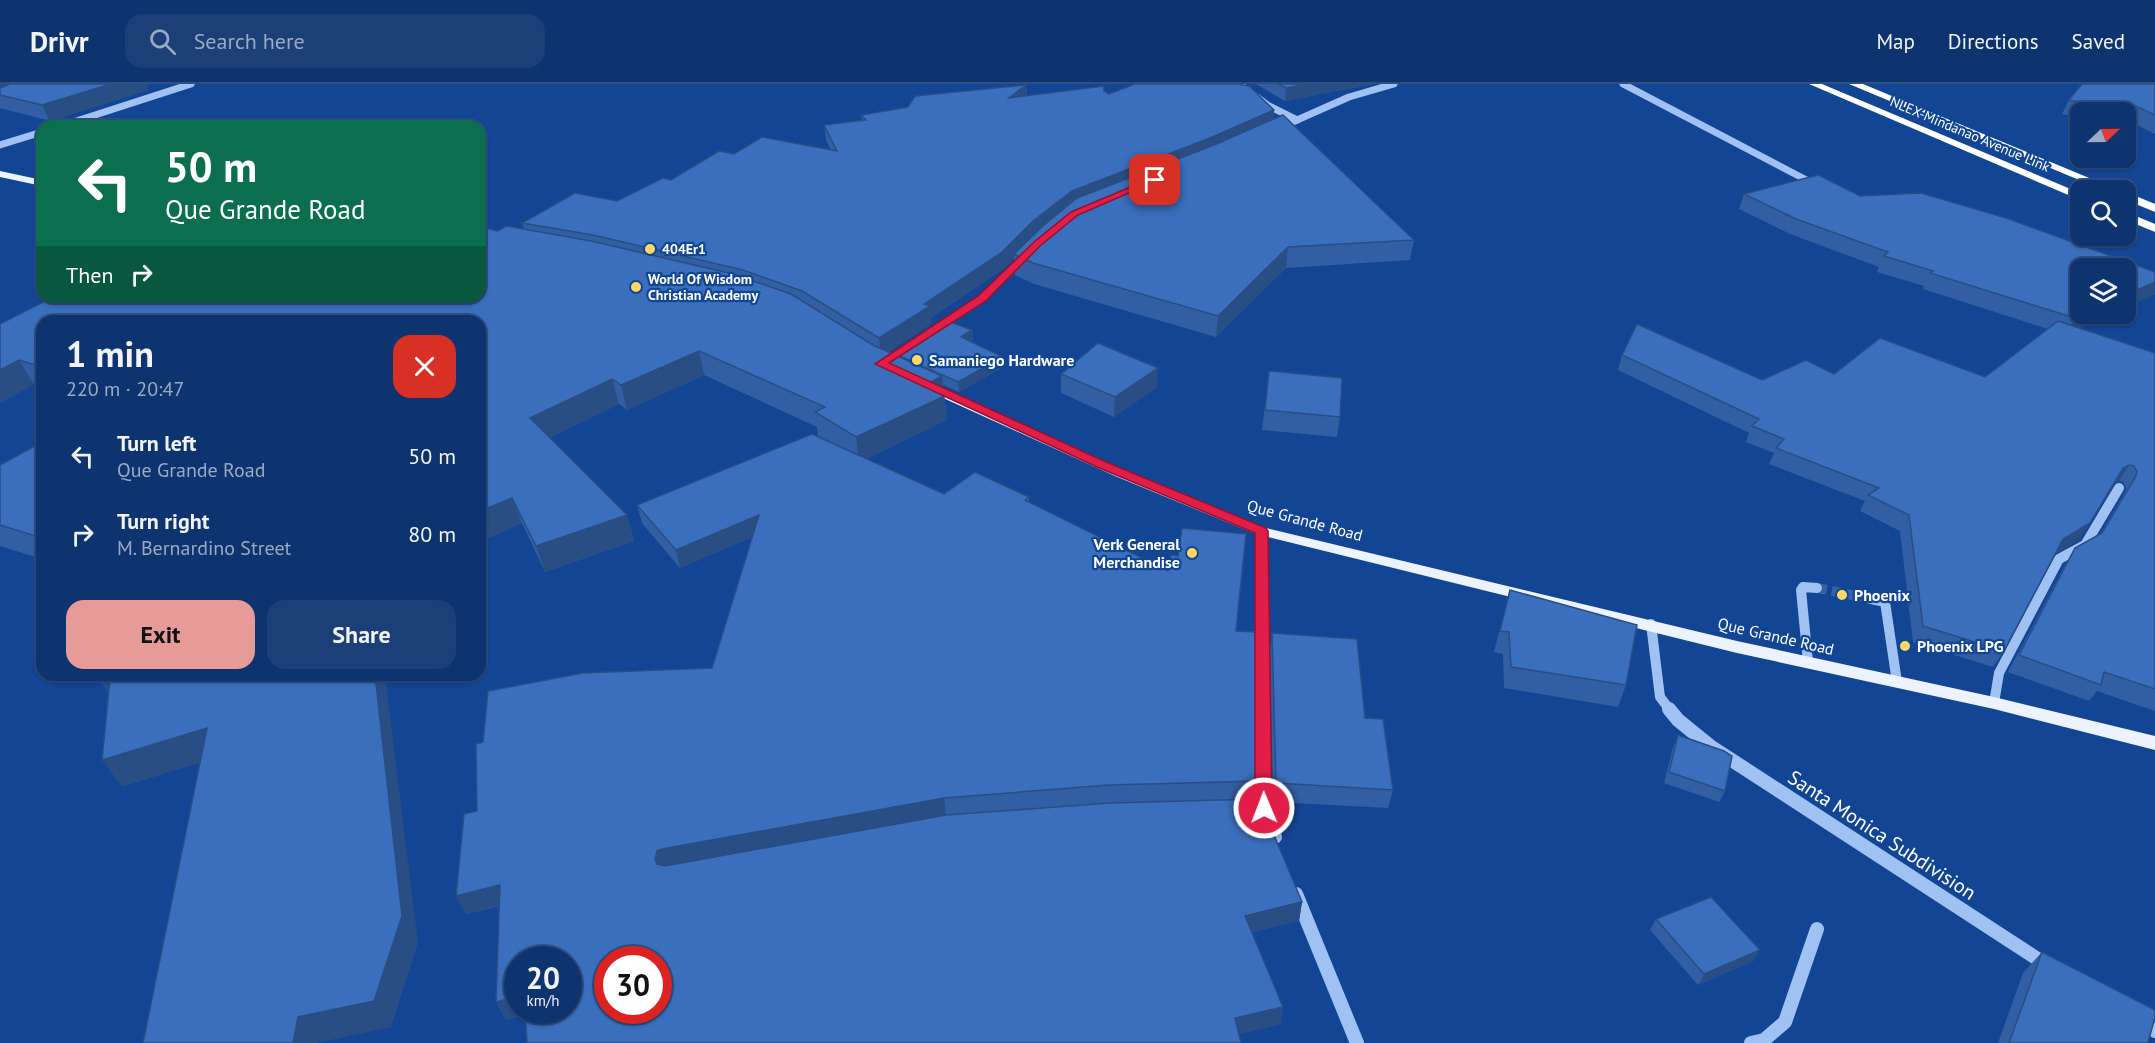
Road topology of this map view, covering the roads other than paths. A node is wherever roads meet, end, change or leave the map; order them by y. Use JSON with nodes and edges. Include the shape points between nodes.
{"nodes":[{"id":1,"x":191,"y":84,"type":"edge"},
{"id":2,"x":1239,"y":84,"type":"edge"},
{"id":3,"x":1394,"y":84,"type":"edge"},
{"id":4,"x":1623,"y":84,"type":"edge"},
{"id":5,"x":1812,"y":84,"type":"edge"},
{"id":6,"x":1854,"y":84,"type":"edge"},
{"id":7,"x":80,"y":120,"type":"edge"},
{"id":8,"x":1297,"y":120,"type":"junction"},
{"id":9,"x":1275,"y":130,"type":"edge"},
{"id":10,"x":36,"y":134,"type":"edge"},
{"id":11,"x":0,"y":146,"type":"edge"},
{"id":12,"x":5,"y":175,"type":"edge"},
{"id":13,"x":2088,"y":180,"type":"edge"},
{"id":14,"x":36,"y":182,"type":"edge"},
{"id":15,"x":1824,"y":189,"type":"edge"},
{"id":16,"x":2070,"y":193,"type":"edge"},
{"id":17,"x":2136,"y":200,"type":"edge"},
{"id":18,"x":2155,"y":208,"type":"edge"},
{"id":19,"x":2136,"y":220,"type":"edge"},
{"id":20,"x":2155,"y":228,"type":"edge"},
{"id":21,"x":1029,"y":252,"type":"edge"},
{"id":22,"x":927,"y":334,"type":"edge"},
{"id":23,"x":912,"y":379,"type":"edge"},
{"id":24,"x":2119,"y":488,"type":"edge"},
{"id":25,"x":1262,"y":531,"type":"junction"},
{"id":26,"x":1817,"y":588,"type":"dead end"},
{"id":27,"x":1868,"y":598,"type":"tunnel mouth"},
{"id":28,"x":1652,"y":624,"type":"junction"},
{"id":29,"x":1808,"y":662,"type":"junction"},
{"id":30,"x":1897,"y":682,"type":"junction"},
{"id":31,"x":1994,"y":703,"type":"junction"},
{"id":32,"x":2155,"y":743,"type":"edge"},
{"id":33,"x":1280,"y":852,"type":"edge"},
{"id":34,"x":1293,"y":885,"type":"edge"},
{"id":35,"x":1817,"y":929,"type":"dead end"},
{"id":36,"x":2058,"y":971,"type":"edge"},
{"id":37,"x":2126,"y":1013,"type":"edge"},
{"id":38,"x":2155,"y":1031,"type":"edge"},
{"id":39,"x":1357,"y":1043,"type":"edge"},
{"id":40,"x":1751,"y":1043,"type":"edge"}],
"edges":[{"from":1,"to":7,"type":"street"},
{"from":2,"to":8,"type":"street"},
{"from":3,"to":8,"type":"street","via":[[1349,97]]},
{"from":4,"to":15,"type":"street"},
{"from":5,"to":16,"type":"highway","name":"NLEX-Mindanao Avenue Link"},
{"from":6,"to":13,"type":"highway","name":"NLEX-Mindanao Avenue Link"},
{"from":8,"to":9,"type":"street"},
{"from":10,"to":11,"type":"street"},
{"from":12,"to":14,"type":"main road"},
{"from":17,"to":18,"type":"highway"},
{"from":19,"to":20,"type":"highway"},
{"from":21,"to":22,"type":"street","via":[[982,299]]},
{"from":23,"to":25,"type":"main road","name":"Que Grande Road"},
{"from":24,"to":31,"type":"street","via":[[2085,545],[2059,559],[2000,673]]},
{"from":25,"to":28,"type":"main road","name":"Que Grande Road"},
{"from":25,"to":33,"type":"street","via":[[1258,809]]},
{"from":26,"to":29,"type":"street","via":[[1801,590]]},
{"from":27,"to":30,"type":"street","via":[[1885,602]]},
{"from":28,"to":29,"type":"main road","name":"Que Grande Road"},
{"from":28,"to":36,"type":"street","name":"Santa Monica Subdivision","via":[[1660,698],[1678,720],[1710,746]]},
{"from":29,"to":30,"type":"main road","name":"Que Grande Road"},
{"from":30,"to":31,"type":"main road","name":"Que Grande Road"},
{"from":31,"to":32,"type":"main road","name":"Que Grande Road"},
{"from":34,"to":39,"type":"street"},
{"from":35,"to":40,"type":"street","via":[[1785,1022],[1764,1040]]},
{"from":37,"to":38,"type":"street"}]}
